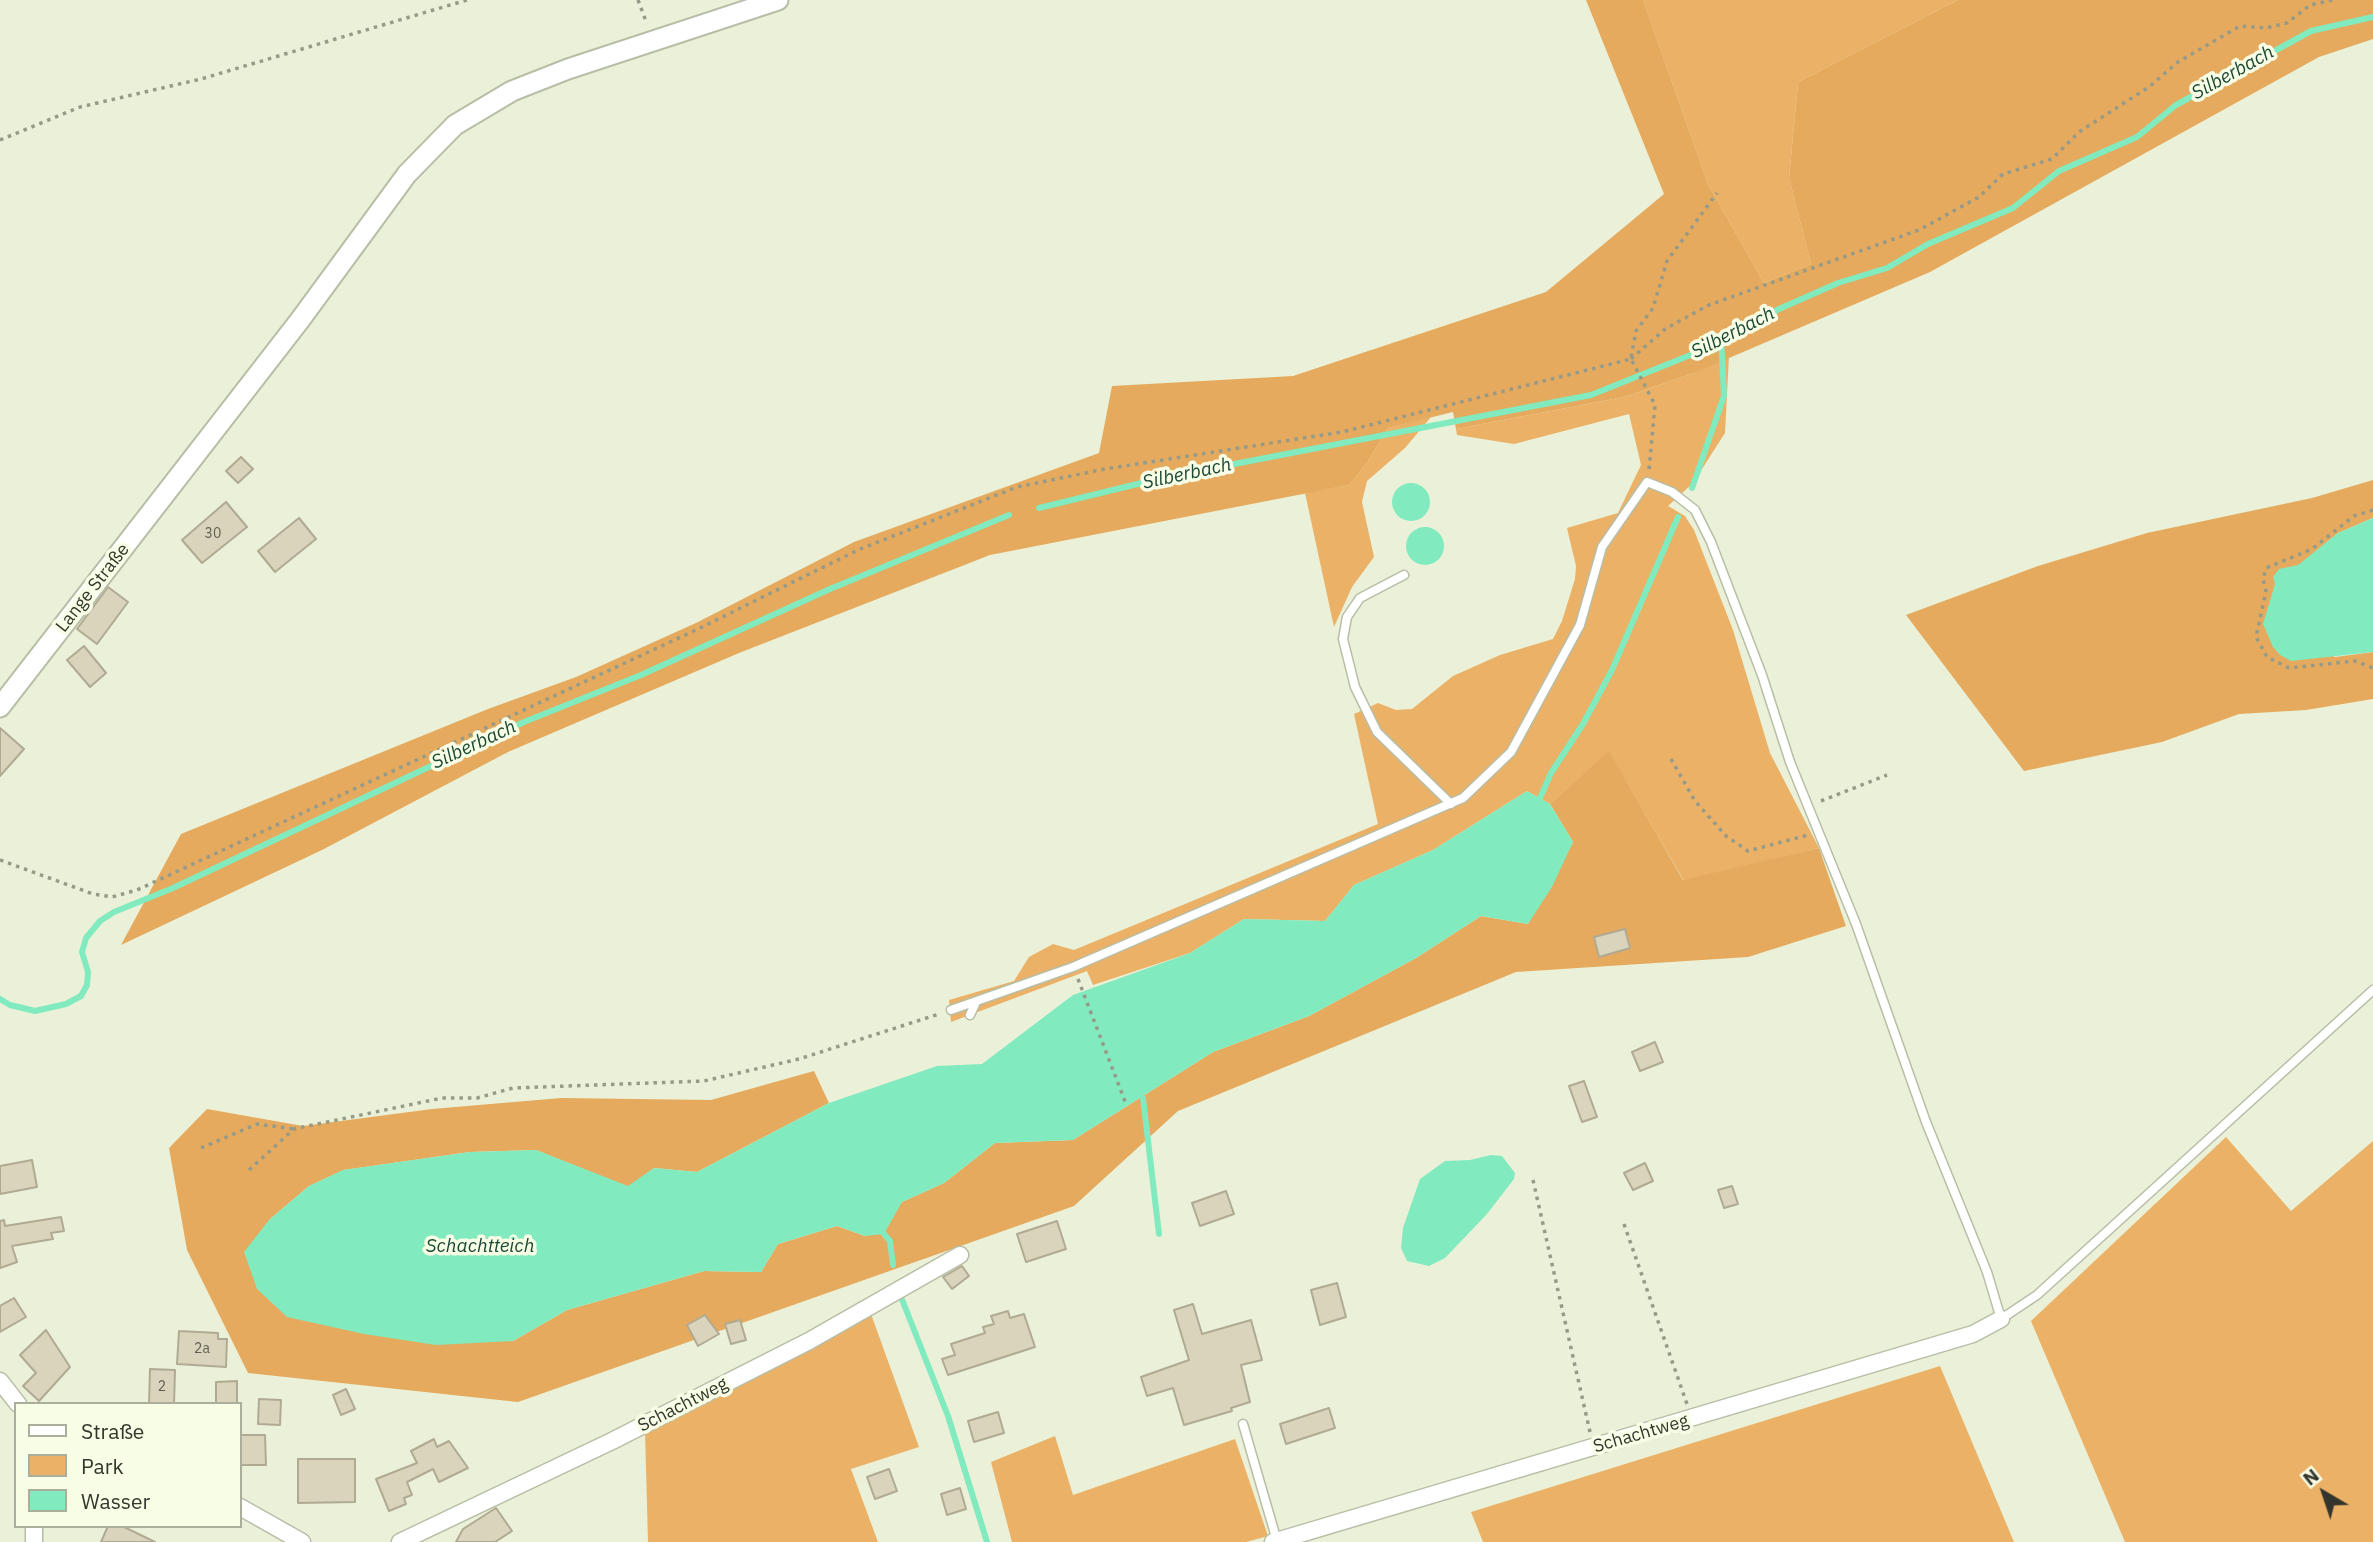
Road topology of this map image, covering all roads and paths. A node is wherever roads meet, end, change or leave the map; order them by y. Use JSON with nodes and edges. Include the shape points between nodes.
{"nodes":[{"id":1,"x":467,"y":0,"type":"edge"},
{"id":2,"x":638,"y":0,"type":"edge"},
{"id":3,"x":779,"y":0,"type":"edge"},
{"id":4,"x":2333,"y":0,"type":"edge"},
{"id":5,"x":651,"y":41,"type":"junction"},
{"id":6,"x":0,"y":140,"type":"edge"},
{"id":7,"x":1717,"y":193,"type":"dead end"},
{"id":8,"x":1631,"y":359,"type":"junction"},
{"id":9,"x":1647,"y":482,"type":"junction"},
{"id":10,"x":2373,"y":510,"type":"edge"},
{"id":11,"x":1404,"y":575,"type":"dead end"},
{"id":12,"x":2373,"y":668,"type":"edge"},
{"id":13,"x":0,"y":707,"type":"edge"},
{"id":14,"x":1671,"y":760,"type":"dead end"},
{"id":15,"x":1887,"y":775,"type":"dead end"},
{"id":16,"x":1451,"y":804,"type":"junction"},
{"id":17,"x":1810,"y":806,"type":"junction"},
{"id":18,"x":1820,"y":832,"type":"junction"},
{"id":19,"x":0,"y":860,"type":"edge"},
{"id":20,"x":1073,"y":967,"type":"junction"},
{"id":21,"x":2373,"y":990,"type":"edge"},
{"id":22,"x":976,"y":1002,"type":"junction"},
{"id":23,"x":951,"y":1010,"type":"joint"},
{"id":24,"x":970,"y":1016,"type":"dead end"},
{"id":25,"x":1126,"y":1104,"type":"dead end"},
{"id":26,"x":295,"y":1129,"type":"junction"},
{"id":27,"x":201,"y":1148,"type":"dead end"},
{"id":28,"x":248,"y":1170,"type":"dead end"},
{"id":29,"x":1533,"y":1180,"type":"dead end"},
{"id":30,"x":1624,"y":1224,"type":"dead end"},
{"id":31,"x":960,"y":1255,"type":"dead end"},
{"id":32,"x":2001,"y":1319,"type":"junction"},
{"id":33,"x":0,"y":1381,"type":"edge"},
{"id":34,"x":16,"y":1402,"type":"edge"},
{"id":35,"x":1692,"y":1419,"type":"junction"},
{"id":36,"x":1243,"y":1424,"type":"dead end"},
{"id":37,"x":1594,"y":1448,"type":"junction"},
{"id":38,"x":242,"y":1508,"type":"edge"},
{"id":39,"x":1275,"y":1541,"type":"edge"},
{"id":40,"x":302,"y":1542,"type":"edge"},
{"id":41,"x":400,"y":1542,"type":"edge"}],
"edges":[{"from":1,"to":6,"type":"path","via":[[201,79],[80,107]]},
{"from":2,"to":5,"type":"path"},
{"from":3,"to":5,"type":"street","name":"Lange Straße"},
{"from":4,"to":8,"type":"path","via":[[2310,5],[2287,23],[2239,26],[2178,62],[2149,87],[2079,132],[2052,159],[2003,174],[1979,197],[1919,230],[1709,305],[1665,330]]},
{"from":5,"to":13,"type":"street","name":"Lange Straße","via":[[512,91],[455,125],[407,174]]},
{"from":7,"to":8,"type":"path","via":[[1667,261],[1653,308],[1636,331]]},
{"from":8,"to":9,"type":"path","via":[[1655,405]]},
{"from":8,"to":19,"type":"path","via":[[1342,432],[1017,487],[858,550],[137,890],[112,897],[93,894]]},
{"from":9,"to":16,"type":"lane","via":[[1602,547],[1580,625],[1511,752]]},
{"from":9,"to":17,"type":"lane","via":[[1672,492],[1695,510],[1706,531]]},
{"from":10,"to":12,"type":"path","via":[[2354,516],[2312,549],[2266,568],[2256,637],[2267,657],[2289,668],[2355,661]]},
{"from":11,"to":16,"type":"lane","via":[[1360,598],[1347,617],[1343,639],[1355,687],[1377,732]]},
{"from":14,"to":18,"type":"path","via":[[1695,801],[1726,836],[1748,850]]},
{"from":15,"to":17,"type":"path"},
{"from":16,"to":20,"type":"lane"},
{"from":17,"to":18,"type":"lane"},
{"from":18,"to":32,"type":"lane"},
{"from":20,"to":22,"type":"lane"},
{"from":20,"to":25,"type":"path"},
{"from":21,"to":32,"type":"lane","via":[[2037,1295]]},
{"from":22,"to":23,"type":"lane"},
{"from":22,"to":24,"type":"lane"},
{"from":23,"to":26,"type":"path","via":[[799,1059],[704,1081],[513,1088]]},
{"from":26,"to":27,"type":"path","via":[[257,1124]]},
{"from":26,"to":28,"type":"path"},
{"from":29,"to":37,"type":"path"},
{"from":30,"to":35,"type":"path"},
{"from":31,"to":41,"type":"street","name":"Schachtweg","via":[[796,1347]]},
{"from":32,"to":35,"type":"street","name":"Schachtweg","via":[[1973,1334]]},
{"from":33,"to":34,"type":"street"},
{"from":35,"to":37,"type":"street","name":"Schachtweg"},
{"from":36,"to":39,"type":"lane","name":"Schachtweg"},
{"from":37,"to":39,"type":"street","name":"Schachtweg"},
{"from":38,"to":40,"type":"street"}]}
